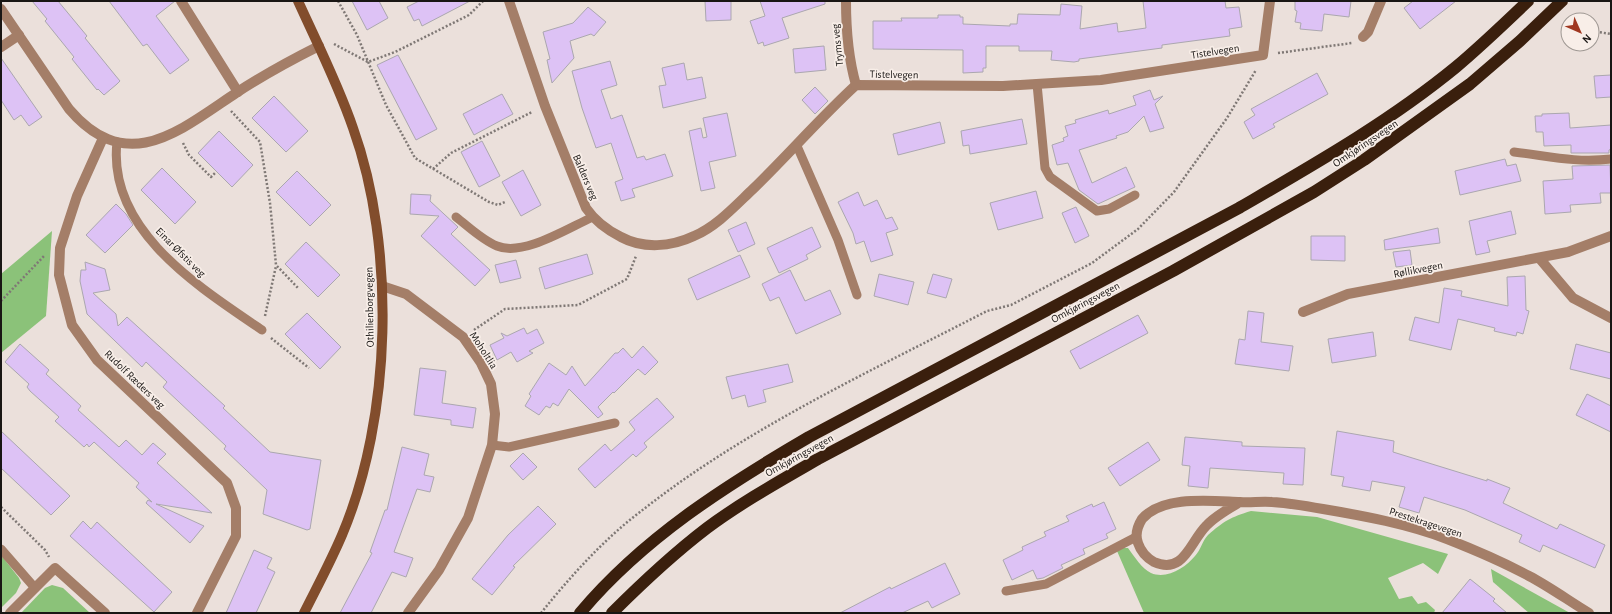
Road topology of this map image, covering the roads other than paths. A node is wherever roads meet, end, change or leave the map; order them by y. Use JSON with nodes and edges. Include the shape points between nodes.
{"nodes":[{"id":1,"x":181,"y":1,"type":"edge"},
{"id":2,"x":298,"y":1,"type":"edge"},
{"id":3,"x":509,"y":1,"type":"edge"},
{"id":4,"x":846,"y":1,"type":"edge"},
{"id":5,"x":1270,"y":1,"type":"edge"},
{"id":6,"x":1381,"y":1,"type":"edge"},
{"id":7,"x":1528,"y":1,"type":"edge"},
{"id":8,"x":1562,"y":1,"type":"edge"},
{"id":9,"x":1,"y":9,"type":"edge"},
{"id":10,"x":19,"y":35,"type":"junction"},
{"id":11,"x":1363,"y":37,"type":"road end"},
{"id":12,"x":1,"y":46,"type":"edge"},
{"id":13,"x":319,"y":46,"type":"junction"},
{"id":14,"x":1037,"y":84,"type":"junction"},
{"id":15,"x":856,"y":85,"type":"junction"},
{"id":16,"x":238,"y":92,"type":"junction"},
{"id":17,"x":103,"y":138,"type":"junction"},
{"id":18,"x":117,"y":142,"type":"junction"},
{"id":19,"x":797,"y":146,"type":"junction"},
{"id":20,"x":1514,"y":152,"type":"dead end"},
{"id":21,"x":1611,"y":160,"type":"edge"},
{"id":22,"x":1135,"y":195,"type":"dead end"},
{"id":23,"x":456,"y":217,"type":"dead end"},
{"id":24,"x":593,"y":218,"type":"junction"},
{"id":25,"x":1611,"y":236,"type":"edge"},
{"id":26,"x":1540,"y":259,"type":"junction"},
{"id":27,"x":382,"y":286,"type":"junction"},
{"id":28,"x":857,"y":295,"type":"dead end"},
{"id":29,"x":1303,"y":312,"type":"dead end"},
{"id":30,"x":1611,"y":318,"type":"edge"},
{"id":31,"x":262,"y":330,"type":"road end"},
{"id":32,"x":615,"y":423,"type":"dead end"},
{"id":33,"x":492,"y":445,"type":"junction"},
{"id":34,"x":1240,"y":502,"type":"junction"},
{"id":35,"x":1136,"y":537,"type":"junction"},
{"id":36,"x":1,"y":549,"type":"edge"},
{"id":37,"x":35,"y":588,"type":"junction"},
{"id":38,"x":1006,"y":591,"type":"dead end"},
{"id":39,"x":10,"y":613,"type":"edge"},
{"id":40,"x":105,"y":613,"type":"edge"},
{"id":41,"x":197,"y":613,"type":"edge"},
{"id":42,"x":304,"y":613,"type":"edge"},
{"id":43,"x":408,"y":613,"type":"edge"},
{"id":44,"x":580,"y":613,"type":"edge"},
{"id":45,"x":612,"y":613,"type":"edge"},
{"id":46,"x":1589,"y":613,"type":"edge"}],
"edges":[{"from":1,"to":16,"type":"street"},
{"from":2,"to":13,"type":"street","name":"Othilienborgvegen"},
{"from":3,"to":24,"type":"street","name":"Balders veg","via":[[575,185]]},
{"from":4,"to":15,"type":"street","name":"Tryms veg","via":[[846,37]]},
{"from":5,"to":14,"type":"street","name":"Tistelvegen","via":[[1268,54],[1101,80]]},
{"from":6,"to":11,"type":"street","via":[[1368,32]]},
{"from":7,"to":44,"type":"highway","name":"Omkjøringsvegen","via":[[1456,67],[1412,100],[1306,169],[1239,208],[808,437],[749,472],[696,507],[640,551]]},
{"from":8,"to":45,"type":"highway","name":"Omkjøringsvegen","via":[[1470,84],[1364,160],[1251,228],[818,459],[762,492],[684,547]]},
{"from":9,"to":10,"type":"street"},
{"from":10,"to":12,"type":"street"},
{"from":10,"to":17,"type":"street","via":[[69,109],[80,122]]},
{"from":13,"to":16,"type":"street"},
{"from":13,"to":27,"type":"street","name":"Othilienborgvegen","via":[[353,128],[368,177],[378,234]]},
{"from":14,"to":15,"type":"street","name":"Tistelvegen"},
{"from":14,"to":22,"type":"lane","via":[[1045,168],[1050,177],[1097,212],[1109,209]]},
{"from":15,"to":19,"type":"street","name":"Tistelvegen","via":[[828,111]]},
{"from":16,"to":18,"type":"street","via":[[172,134],[138,144]]},
{"from":17,"to":18,"type":"street"},
{"from":17,"to":41,"type":"street","name":"Rudolf Ræders veg","via":[[77,196],[60,248],[59,275],[72,325],[97,360],[227,483],[236,508],[236,536]]},
{"from":18,"to":31,"type":"lane","name":"Einar Øfstis veg","via":[[115,157],[129,211],[154,244],[199,287]]},
{"from":19,"to":24,"type":"street","name":"Tistelvegen","via":[[714,225],[679,242],[640,244],[608,230]]},
{"from":19,"to":28,"type":"lane","via":[[838,240]]},
{"from":20,"to":21,"type":"lane","via":[[1589,162]]},
{"from":23,"to":24,"type":"lane","name":"Balders veg","via":[[486,240],[508,249],[533,244]]},
{"from":25,"to":26,"type":"street","name":"Røllikvegen"},
{"from":26,"to":29,"type":"street","name":"Røllikvegen","via":[[1348,294]]},
{"from":26,"to":30,"type":"street","via":[[1573,298]]},
{"from":27,"to":33,"type":"street","name":"Moholtlia","via":[[406,294],[463,337],[481,363],[491,384],[495,414]]},
{"from":27,"to":42,"type":"street","name":"Othilienborgvegen","via":[[382,362],[375,416],[360,483],[342,534]]},
{"from":32,"to":33,"type":"lane","via":[[508,447]]},
{"from":33,"to":43,"type":"street","name":"Moholtlia","via":[[468,518],[439,570]]},
{"from":34,"to":35,"type":"street","name":"Prestekragevegen","via":[[1194,501],[1156,509],[1140,522]]},
{"from":34,"to":35,"type":"street","via":[[1200,531],[1186,556],[1174,563],[1160,564],[1146,557]]},
{"from":34,"to":46,"type":"street","name":"Prestekragevegen","via":[[1272,502],[1303,506],[1397,523],[1447,539],[1492,558],[1529,576]]},
{"from":35,"to":38,"type":"lane","via":[[1046,584]]},
{"from":36,"to":37,"type":"lane"},
{"from":37,"to":39,"type":"street"},
{"from":37,"to":40,"type":"street","via":[[55,568]]}]}
